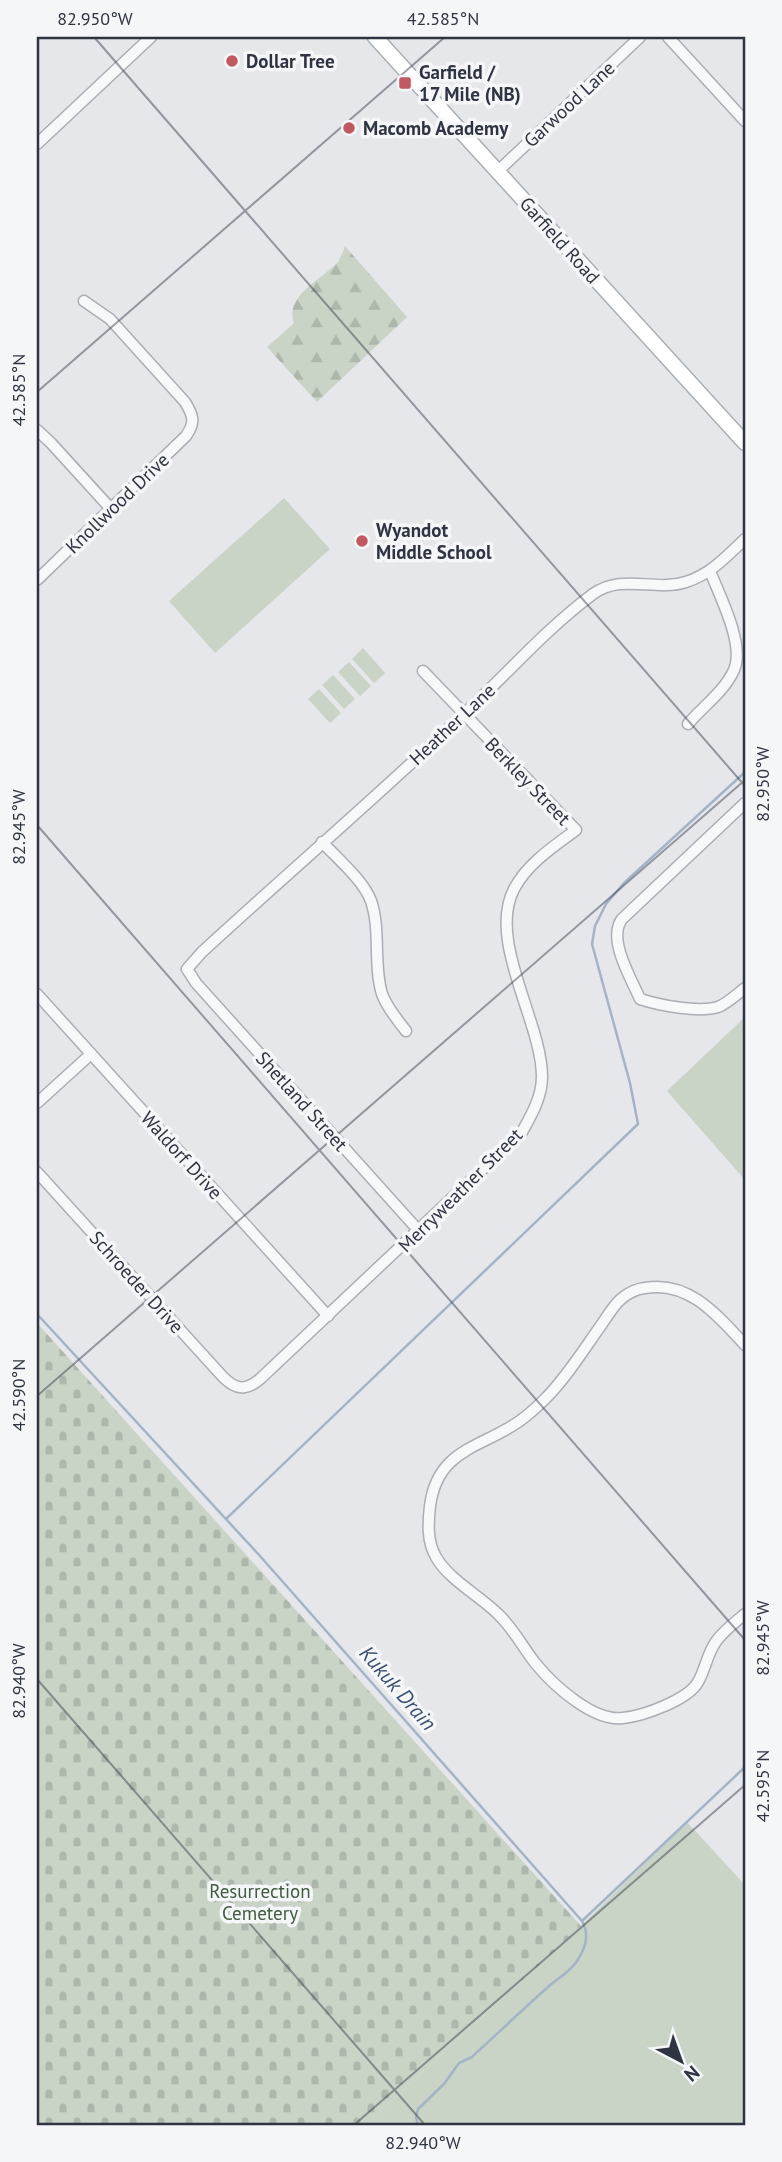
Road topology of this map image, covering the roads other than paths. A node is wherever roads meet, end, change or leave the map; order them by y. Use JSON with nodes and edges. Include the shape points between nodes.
{"nodes":[{"id":1,"x":151,"y":37,"type":"edge"},
{"id":2,"x":375,"y":37,"type":"edge"},
{"id":3,"x":640,"y":37,"type":"edge"},
{"id":4,"x":671,"y":38,"type":"edge"},
{"id":5,"x":745,"y":121,"type":"edge"},
{"id":6,"x":37,"y":144,"type":"edge"},
{"id":7,"x":498,"y":171,"type":"junction"},
{"id":8,"x":84,"y":302,"type":"dead end"},
{"id":9,"x":37,"y":430,"type":"edge"},
{"id":10,"x":745,"y":443,"type":"edge"},
{"id":11,"x":111,"y":510,"type":"junction"},
{"id":12,"x":745,"y":539,"type":"edge"},
{"id":13,"x":710,"y":571,"type":"junction"},
{"id":14,"x":37,"y":580,"type":"edge"},
{"id":15,"x":423,"y":671,"type":"dead end"},
{"id":16,"x":464,"y":714,"type":"junction"},
{"id":17,"x":688,"y":724,"type":"dead end"},
{"id":18,"x":745,"y":803,"type":"edge"},
{"id":19,"x":576,"y":830,"type":"joint"},
{"id":20,"x":322,"y":842,"type":"junction"},
{"id":21,"x":187,"y":969,"type":"joint"},
{"id":22,"x":745,"y":988,"type":"edge"},
{"id":23,"x":37,"y":995,"type":"edge"},
{"id":24,"x":406,"y":1031,"type":"dead end"},
{"id":25,"x":91,"y":1054,"type":"junction"},
{"id":26,"x":37,"y":1103,"type":"edge"},
{"id":27,"x":37,"y":1172,"type":"edge"},
{"id":28,"x":419,"y":1231,"type":"junction"},
{"id":29,"x":328,"y":1316,"type":"junction"},
{"id":30,"x":745,"y":1345,"type":"edge"},
{"id":31,"x":241,"y":1389,"type":"joint"},
{"id":32,"x":745,"y":1614,"type":"edge"}],
"edges":[{"from":1,"to":6,"type":"street"},
{"from":2,"to":7,"type":"main road","name":"Garfield Road"},
{"from":3,"to":7,"type":"street","name":"Garwood Lane"},
{"from":4,"to":5,"type":"street"},
{"from":7,"to":10,"type":"main road","name":"Garfield Road"},
{"from":8,"to":11,"type":"street","name":"Knollwood Drive","via":[[110,319],[185,402],[194,422],[186,436]]},
{"from":9,"to":11,"type":"street"},
{"from":11,"to":14,"type":"street","name":"Knollwood Drive"},
{"from":12,"to":13,"type":"street","name":"Heather Lane"},
{"from":13,"to":16,"type":"street","name":"Heather Lane","via":[[684,583],[621,583],[597,591]]},
{"from":13,"to":17,"type":"street","via":[[736,641],[735,669]]},
{"from":15,"to":16,"type":"street","name":"Berkley Street"},
{"from":16,"to":19,"type":"street","name":"Berkley Street"},
{"from":16,"to":20,"type":"street","name":"Heather Lane"},
{"from":18,"to":22,"type":"street","via":[[618,924],[616,939],[640,999],[709,1009]]},
{"from":19,"to":28,"type":"street","name":"Merryweather Street","via":[[519,880],[507,904],[506,930],[539,1056],[542,1078],[538,1097],[515,1140]]},
{"from":20,"to":21,"type":"street","name":"Heather Lane"},
{"from":20,"to":24,"type":"street","via":[[370,898],[383,995]]},
{"from":21,"to":28,"type":"street","name":"Shetland Street"},
{"from":23,"to":25,"type":"street","name":"Waldorf Drive"},
{"from":25,"to":26,"type":"street"},
{"from":25,"to":29,"type":"street","name":"Waldorf Drive"},
{"from":27,"to":31,"type":"street","name":"Schroeder Drive","via":[[223,1377]]},
{"from":28,"to":29,"type":"street","name":"Merryweather Street"},
{"from":29,"to":31,"type":"street","name":"Merryweather Street","via":[[253,1385]]},
{"from":30,"to":32,"type":"street","via":[[709,1308],[687,1293],[660,1286],[630,1292],[536,1408],[449,1463],[433,1490],[429,1523],[432,1549],[442,1566],[506,1622],[553,1682],[606,1717],[641,1715],[688,1692],[698,1682],[714,1644]]}]}
